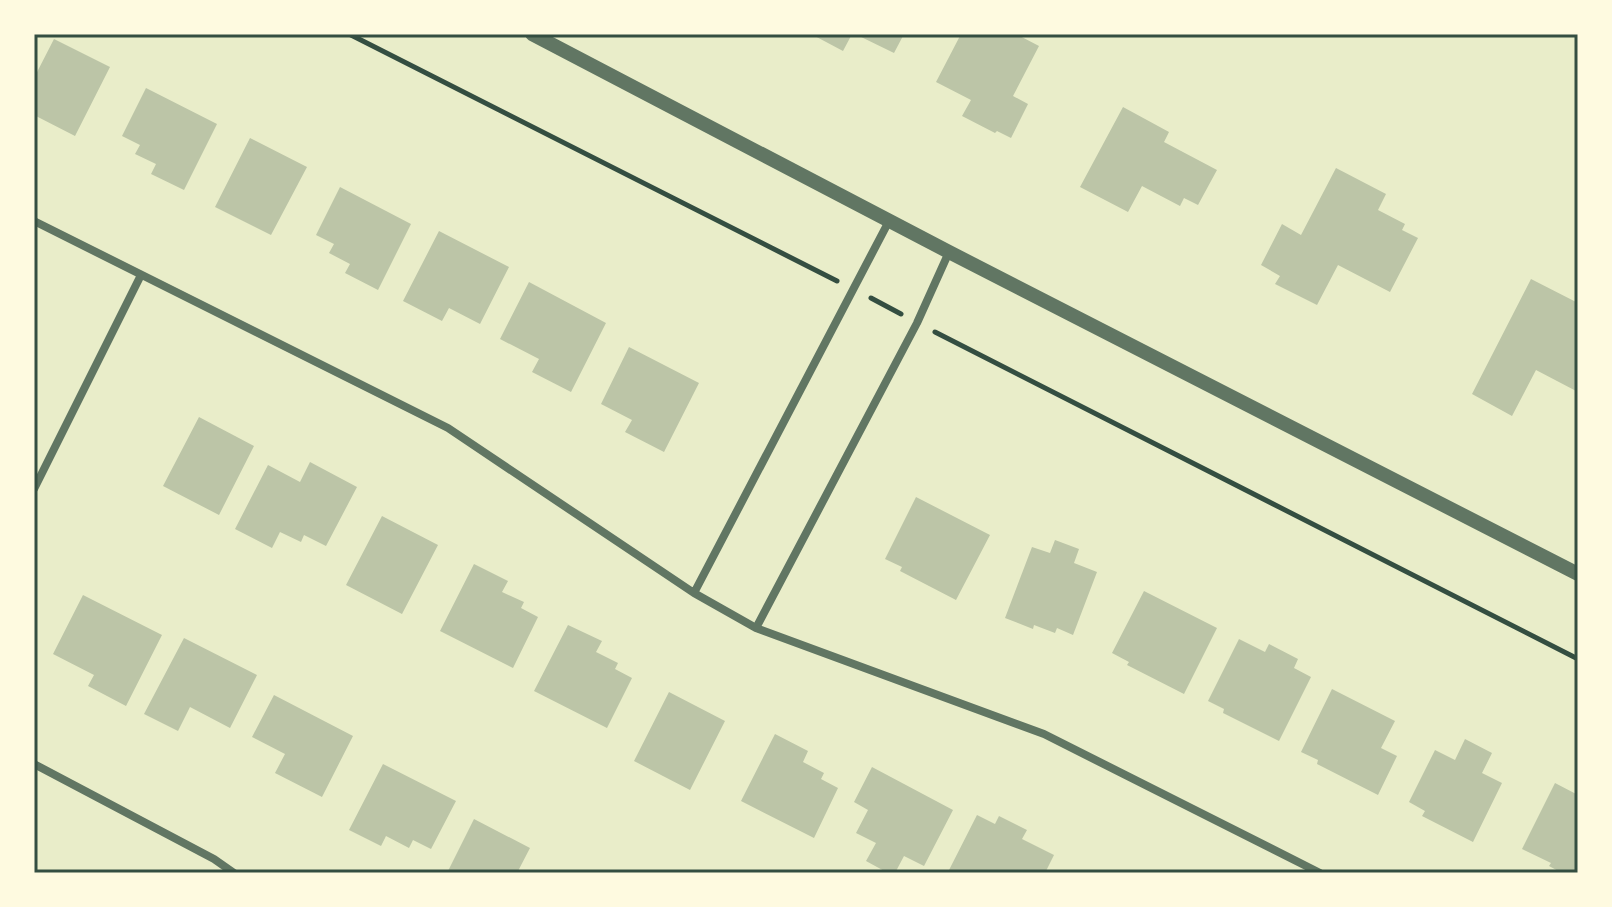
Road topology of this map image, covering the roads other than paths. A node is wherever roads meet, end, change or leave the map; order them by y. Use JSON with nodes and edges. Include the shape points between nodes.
{"nodes":[{"id":1,"x":532,"y":34,"type":"edge"},
{"id":2,"x":34,"y":221,"type":"edge"},
{"id":3,"x":889,"y":221,"type":"junction"},
{"id":4,"x":949,"y":252,"type":"junction"},
{"id":5,"x":141,"y":275,"type":"junction"},
{"id":6,"x":34,"y":489,"type":"edge"},
{"id":7,"x":1578,"y":574,"type":"edge"},
{"id":8,"x":694,"y":593,"type":"junction"},
{"id":9,"x":756,"y":628,"type":"junction"},
{"id":10,"x":34,"y":764,"type":"edge"},
{"id":11,"x":234,"y":873,"type":"edge"},
{"id":12,"x":1320,"y":873,"type":"edge"}],
"edges":[{"from":1,"to":3,"type":"street"},
{"from":2,"to":5,"type":"street"},
{"from":3,"to":4,"type":"street"},
{"from":3,"to":8,"type":"street"},
{"from":4,"to":7,"type":"street"},
{"from":4,"to":9,"type":"street"},
{"from":5,"to":6,"type":"street"},
{"from":5,"to":8,"type":"street","via":[[448,428]]},
{"from":8,"to":9,"type":"street"},
{"from":9,"to":12,"type":"street","via":[[1044,734]]},
{"from":10,"to":11,"type":"street"}]}
